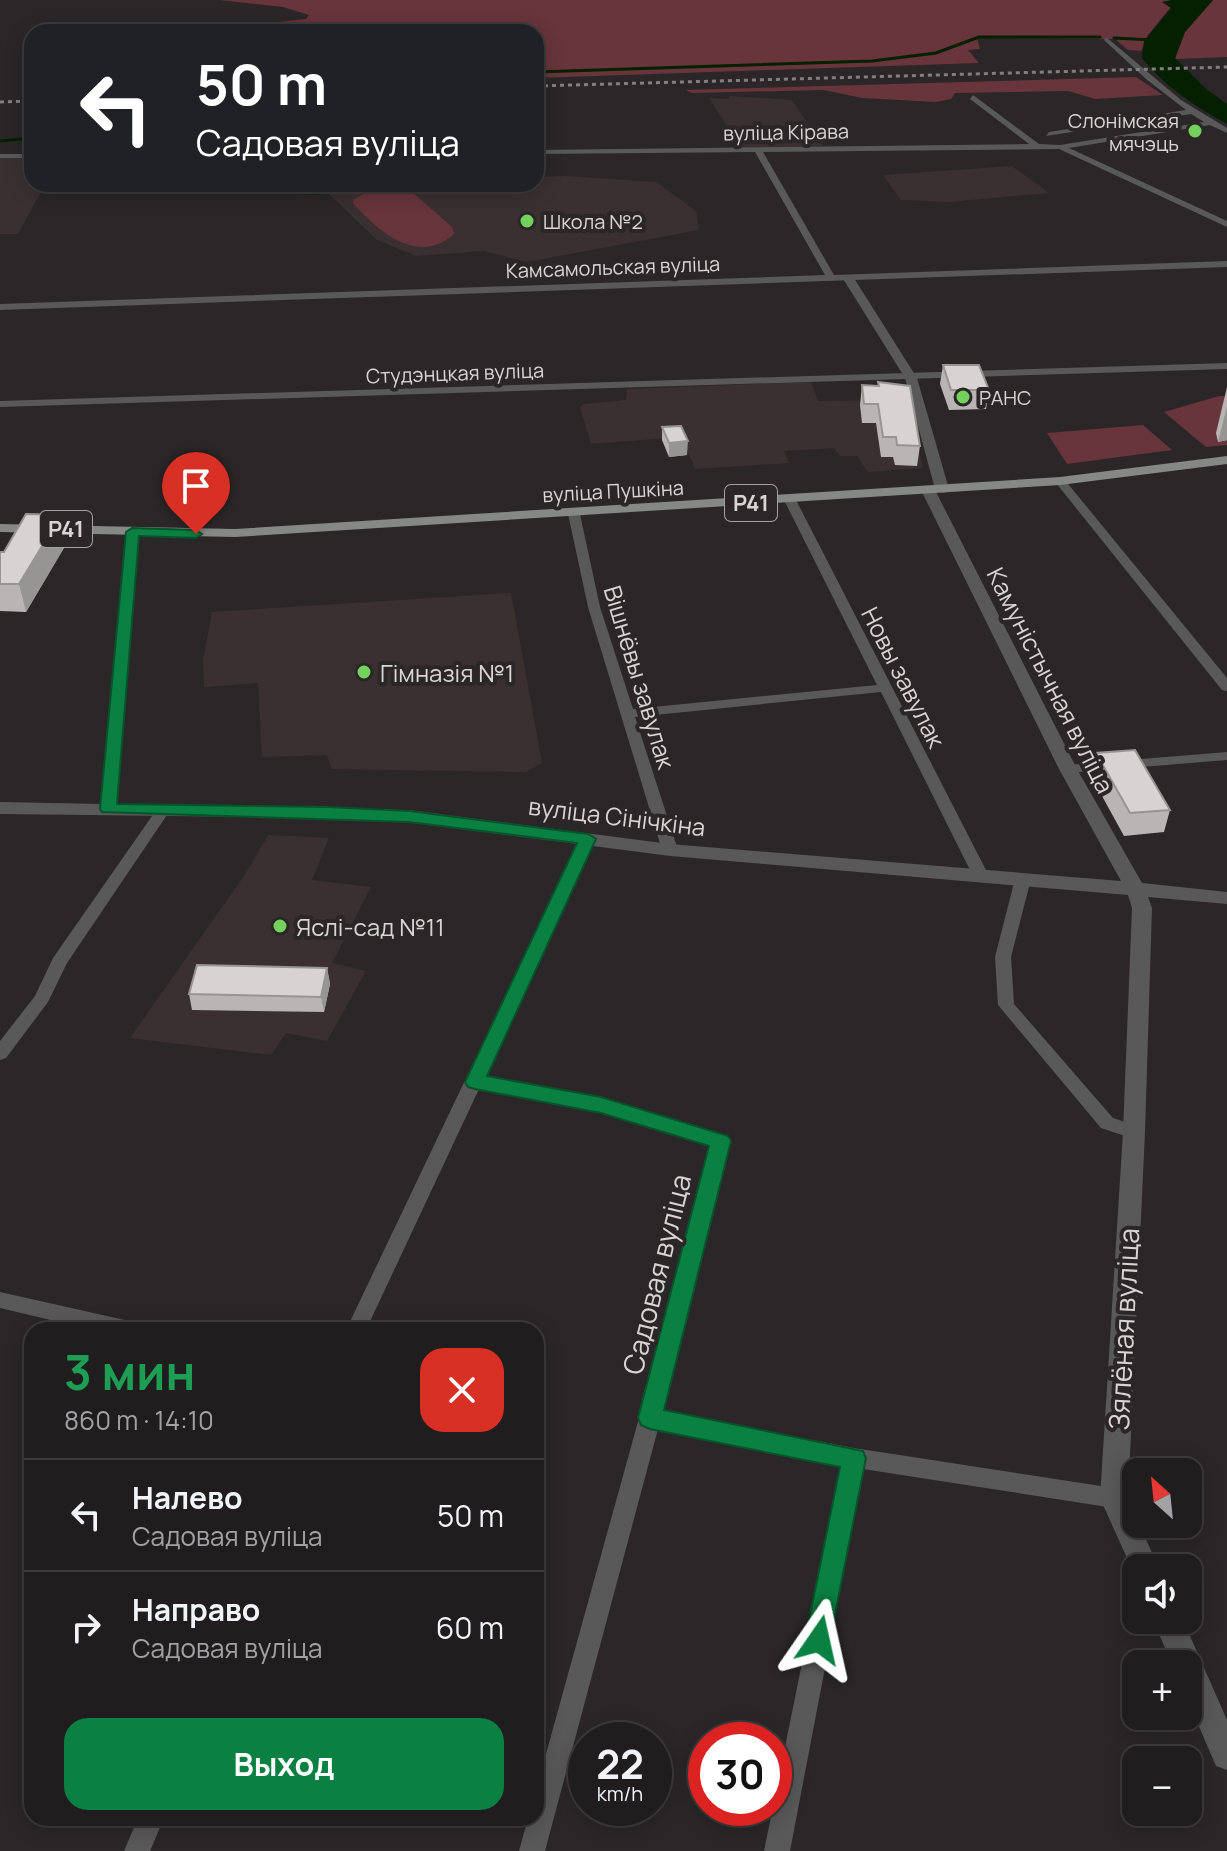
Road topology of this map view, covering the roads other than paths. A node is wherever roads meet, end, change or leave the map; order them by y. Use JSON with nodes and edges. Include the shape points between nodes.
{"nodes":[{"id":1,"x":1106,"y":39,"type":"dead end"},
{"id":2,"x":973,"y":97,"type":"dead end"},
{"id":3,"x":1191,"y":112,"type":"junction"},
{"id":4,"x":1209,"y":123,"type":"junction"},
{"id":5,"x":1227,"y":131,"type":"edge"},
{"id":6,"x":1049,"y":134,"type":"junction"},
{"id":7,"x":1029,"y":140,"type":"junction"},
{"id":8,"x":1071,"y":145,"type":"junction"},
{"id":9,"x":1037,"y":146,"type":"junction"},
{"id":10,"x":1060,"y":147,"type":"junction"},
{"id":11,"x":758,"y":150,"type":"junction"},
{"id":12,"x":544,"y":152,"type":"edge"},
{"id":13,"x":1227,"y":224,"type":"edge"},
{"id":14,"x":1227,"y":264,"type":"edge"},
{"id":15,"x":831,"y":277,"type":"junction"},
{"id":16,"x":848,"y":277,"type":"junction"},
{"id":17,"x":0,"y":307,"type":"edge"},
{"id":18,"x":1227,"y":366,"type":"edge"},
{"id":19,"x":911,"y":378,"type":"junction"},
{"id":20,"x":0,"y":404,"type":"edge"},
{"id":21,"x":1227,"y":460,"type":"edge"},
{"id":22,"x":1060,"y":481,"type":"junction"},
{"id":23,"x":935,"y":490,"type":"junction"},
{"id":24,"x":790,"y":500,"type":"junction"},
{"id":25,"x":574,"y":514,"type":"junction"},
{"id":26,"x":0,"y":528,"type":"edge"},
{"id":27,"x":132,"y":532,"type":"junction"},
{"id":28,"x":1227,"y":687,"type":"edge"},
{"id":29,"x":885,"y":688,"type":"junction"},
{"id":30,"x":626,"y":714,"type":"junction"},
{"id":31,"x":1227,"y":756,"type":"edge"},
{"id":32,"x":1068,"y":769,"type":"junction"},
{"id":33,"x":0,"y":808,"type":"edge"},
{"id":34,"x":108,"y":809,"type":"junction"},
{"id":35,"x":164,"y":809,"type":"junction"},
{"id":36,"x":588,"y":839,"type":"junction"},
{"id":37,"x":670,"y":850,"type":"junction"},
{"id":38,"x":980,"y":874,"type":"junction"},
{"id":39,"x":1023,"y":879,"type":"junction"},
{"id":40,"x":1136,"y":890,"type":"junction"},
{"id":41,"x":1227,"y":898,"type":"edge"},
{"id":42,"x":0,"y":1054,"type":"edge"},
{"id":43,"x":475,"y":1082,"type":"junction"},
{"id":44,"x":1134,"y":1132,"type":"junction"},
{"id":45,"x":0,"y":1300,"type":"edge"},
{"id":46,"x":95,"y":1322,"type":"edge"},
{"id":47,"x":360,"y":1322,"type":"edge"},
{"id":48,"x":650,"y":1418,"type":"junction"},
{"id":49,"x":854,"y":1458,"type":"junction"},
{"id":50,"x":1114,"y":1498,"type":"junction"},
{"id":51,"x":1139,"y":1554,"type":"edge"},
{"id":52,"x":1202,"y":1697,"type":"edge"},
{"id":53,"x":1227,"y":1755,"type":"edge"},
{"id":54,"x":544,"y":1782,"type":"edge"},
{"id":55,"x":148,"y":1826,"type":"edge"},
{"id":56,"x":536,"y":1826,"type":"edge"},
{"id":57,"x":137,"y":1851,"type":"edge"},
{"id":58,"x":532,"y":1851,"type":"edge"},
{"id":59,"x":777,"y":1851,"type":"edge"}],
"edges":[{"from":1,"to":3,"type":"street"},
{"from":2,"to":7,"type":"street"},
{"from":3,"to":4,"type":"street"},
{"from":3,"to":6,"type":"street"},
{"from":4,"to":5,"type":"street"},
{"from":4,"to":8,"type":"street"},
{"from":6,"to":7,"type":"street"},
{"from":6,"to":8,"type":"street"},
{"from":7,"to":9,"type":"street"},
{"from":8,"to":10,"type":"street"},
{"from":9,"to":10,"type":"street","name":"вуліца Кірава"},
{"from":9,"to":11,"type":"street","name":"вуліца Кірава"},
{"from":10,"to":13,"type":"street"},
{"from":11,"to":12,"type":"street","name":"вуліца Кірава"},
{"from":11,"to":15,"type":"street"},
{"from":14,"to":16,"type":"street","name":"Камсамольская вуліца"},
{"from":15,"to":16,"type":"street","name":"Камсамольская вуліца"},
{"from":15,"to":17,"type":"street","name":"Камсамольская вуліца"},
{"from":16,"to":19,"type":"street","name":"Камуністычная вуліца"},
{"from":18,"to":19,"type":"street","name":"Студэнцкая вуліца"},
{"from":19,"to":20,"type":"street","name":"Студэнцкая вуліца"},
{"from":19,"to":23,"type":"street","name":"Камуністычная вуліца"},
{"from":21,"to":22,"type":"main road","name":"вуліца Пушкіна","number":"Р41"},
{"from":22,"to":23,"type":"main road","name":"вуліца Пушкіна","number":"Р41"},
{"from":22,"to":28,"type":"street"},
{"from":23,"to":24,"type":"main road","name":"вуліца Пушкіна","number":"Р41"},
{"from":23,"to":32,"type":"street","name":"Камуністычная вуліца"},
{"from":24,"to":25,"type":"main road","name":"вуліца Пушкіна","number":"Р41"},
{"from":24,"to":29,"type":"street","name":"Новы завулак"},
{"from":25,"to":27,"type":"main road","name":"вуліца Пушкіна","number":"Р41","via":[[235,533]]},
{"from":25,"to":30,"type":"street","name":"Вішнёвы завулак","via":[[594,607]]},
{"from":26,"to":27,"type":"main road","name":"вуліца Пушкіна","number":"Р41"},
{"from":27,"to":34,"type":"street"},
{"from":29,"to":30,"type":"street"},
{"from":29,"to":38,"type":"street","name":"Новы завулак"},
{"from":30,"to":37,"type":"street","name":"Вішнёвы завулак"},
{"from":31,"to":32,"type":"street"},
{"from":32,"to":40,"type":"street","name":"Камуністычная вуліца"},
{"from":33,"to":34,"type":"street","name":"вуліца Сінічкіна"},
{"from":34,"to":35,"type":"street","name":"вуліца Сінічкіна"},
{"from":35,"to":36,"type":"street","name":"вуліца Сінічкіна","via":[[409,816]]},
{"from":35,"to":42,"type":"street"},
{"from":36,"to":37,"type":"street","name":"вуліца Сінічкіна"},
{"from":36,"to":43,"type":"street"},
{"from":37,"to":38,"type":"street","name":"вуліца Сінічкіна"},
{"from":38,"to":39,"type":"street","name":"вуліца Сінічкіна"},
{"from":39,"to":40,"type":"street","name":"вуліца Сінічкіна"},
{"from":39,"to":44,"type":"street","via":[[1003,957],[1006,1005],[1107,1123]]},
{"from":40,"to":41,"type":"street","name":"вуліца Сінічкіна"},
{"from":40,"to":44,"type":"street","name":"Зялёная вуліца","via":[[1142,908]]},
{"from":43,"to":47,"type":"street"},
{"from":43,"to":48,"type":"street","name":"Садовая вуліца","via":[[601,1105],[721,1141]]},
{"from":44,"to":50,"type":"street","name":"Зялёная вуліца"},
{"from":45,"to":46,"type":"street"},
{"from":48,"to":49,"type":"street"},
{"from":48,"to":54,"type":"street"},
{"from":49,"to":50,"type":"street"},
{"from":49,"to":59,"type":"street"},
{"from":50,"to":51,"type":"street","name":"Зялёная вуліца"},
{"from":52,"to":53,"type":"street"},
{"from":55,"to":57,"type":"street"},
{"from":56,"to":58,"type":"street"}]}
